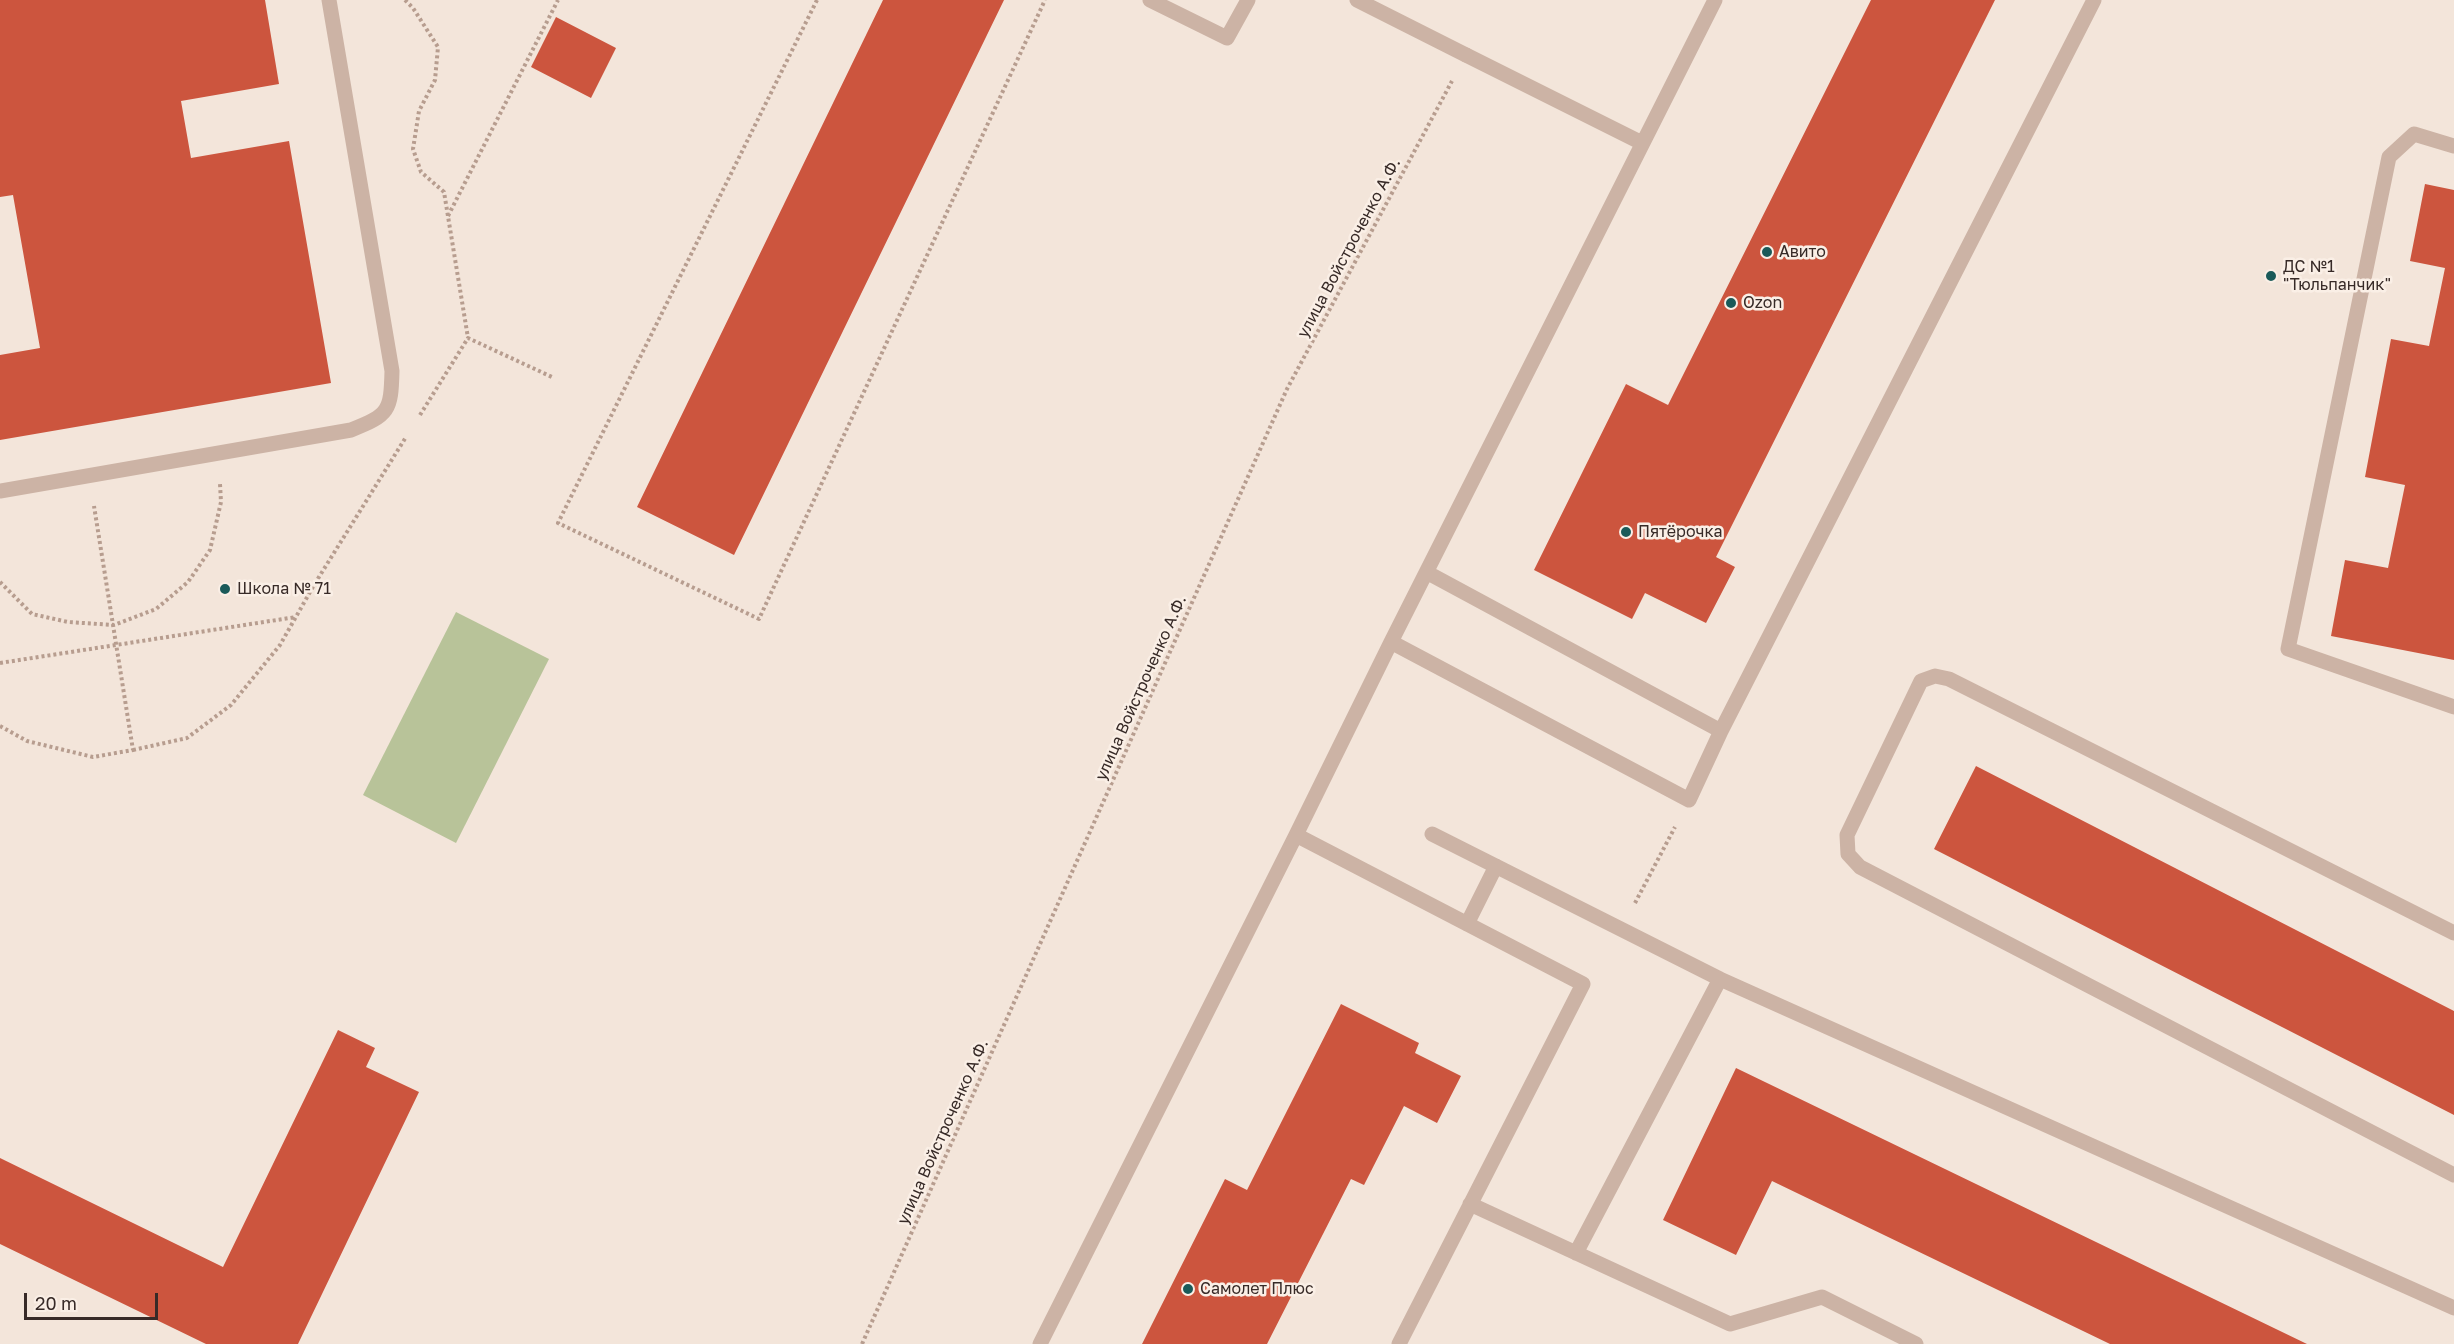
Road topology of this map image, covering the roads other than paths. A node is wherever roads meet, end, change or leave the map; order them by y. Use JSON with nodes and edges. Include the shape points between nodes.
{"nodes":[{"id":1,"x":329,"y":0,"type":"edge"},
{"id":2,"x":1150,"y":0,"type":"edge"},
{"id":3,"x":1248,"y":0,"type":"edge"},
{"id":4,"x":1357,"y":0,"type":"edge"},
{"id":5,"x":1715,"y":0,"type":"edge"},
{"id":6,"x":2094,"y":0,"type":"edge"},
{"id":7,"x":1642,"y":143,"type":"junction"},
{"id":8,"x":2454,"y":146,"type":"edge"},
{"id":9,"x":0,"y":491,"type":"edge"},
{"id":10,"x":1428,"y":573,"type":"junction"},
{"id":11,"x":1391,"y":642,"type":"junction"},
{"id":12,"x":2454,"y":707,"type":"edge"},
{"id":13,"x":1721,"y":731,"type":"junction"},
{"id":14,"x":1432,"y":834,"type":"dead end"},
{"id":15,"x":1296,"y":835,"type":"junction"},
{"id":16,"x":1496,"y":866,"type":"junction"},
{"id":17,"x":1467,"y":924,"type":"junction"},
{"id":18,"x":2454,"y":933,"type":"edge"},
{"id":19,"x":1720,"y":979,"type":"junction"},
{"id":20,"x":2454,"y":1175,"type":"edge"},
{"id":21,"x":1470,"y":1204,"type":"junction"},
{"id":22,"x":1576,"y":1253,"type":"junction"},
{"id":23,"x":2454,"y":1308,"type":"edge"},
{"id":24,"x":1040,"y":1344,"type":"edge"},
{"id":25,"x":1399,"y":1344,"type":"edge"},
{"id":26,"x":1916,"y":1344,"type":"edge"}],
"edges":[{"from":1,"to":9,"type":"street","via":[[392,370],[391,400],[378,419],[351,430]]},
{"from":2,"to":3,"type":"street","via":[[1227,38]]},
{"from":4,"to":7,"type":"street"},
{"from":5,"to":7,"type":"street"},
{"from":6,"to":13,"type":"street"},
{"from":7,"to":10,"type":"street"},
{"from":8,"to":12,"type":"street","via":[[2414,134],[2389,157],[2288,649]]},
{"from":10,"to":11,"type":"street"},
{"from":10,"to":13,"type":"street"},
{"from":11,"to":13,"type":"street","via":[[1689,800]]},
{"from":11,"to":15,"type":"street"},
{"from":14,"to":16,"type":"street"},
{"from":15,"to":17,"type":"street"},
{"from":15,"to":24,"type":"street"},
{"from":16,"to":17,"type":"street"},
{"from":16,"to":19,"type":"street"},
{"from":17,"to":21,"type":"street","via":[[1583,984]]},
{"from":18,"to":20,"type":"street","via":[[1960,685],[1935,676],[1922,681],[1847,835],[1848,854],[1860,867]]},
{"from":19,"to":22,"type":"street"},
{"from":19,"to":23,"type":"street"},
{"from":21,"to":22,"type":"street"},
{"from":21,"to":25,"type":"street"},
{"from":22,"to":26,"type":"street","via":[[1730,1324],[1822,1297]]}]}
